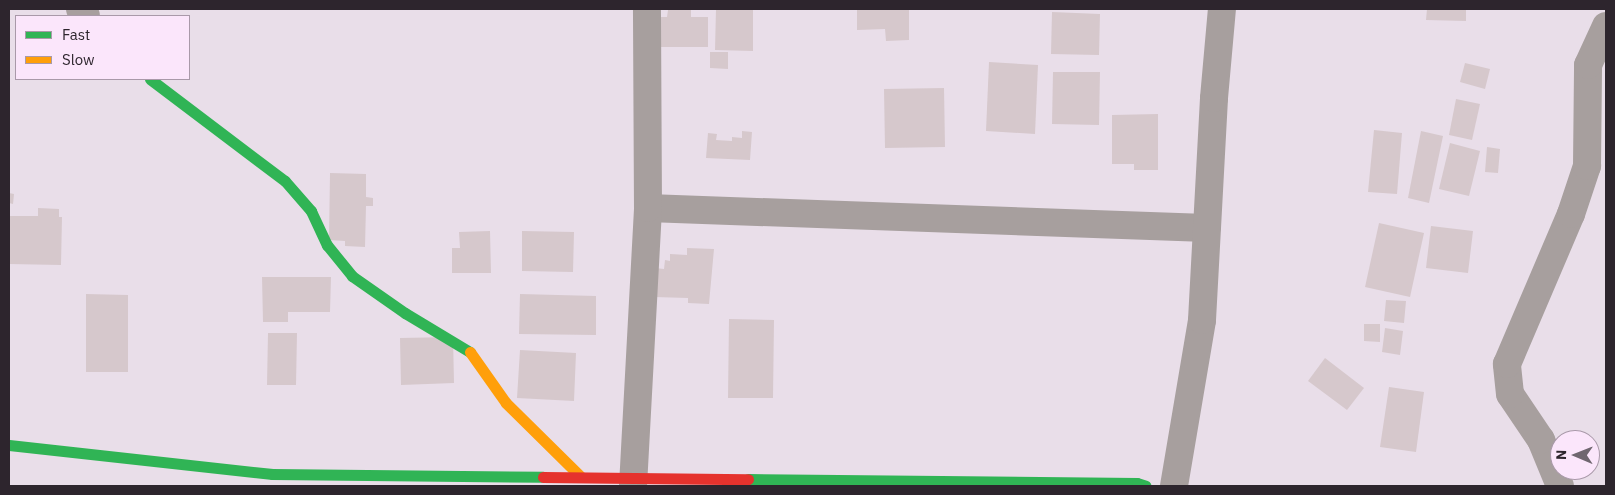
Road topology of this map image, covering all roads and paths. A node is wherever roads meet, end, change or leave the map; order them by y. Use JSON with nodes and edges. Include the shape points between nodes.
{"nodes":[{"id":1,"x":647,"y":9,"type":"edge"},
{"id":2,"x":1222,"y":9,"type":"edge"},
{"id":3,"x":1606,"y":26,"type":"edge"},
{"id":4,"x":151,"y":80,"type":"edge"},
{"id":5,"x":648,"y":208,"type":"junction"},
{"id":6,"x":1207,"y":228,"type":"junction"},
{"id":7,"x":9,"y":445,"type":"edge"},
{"id":8,"x":581,"y":477,"type":"junction"},
{"id":9,"x":633,"y":482,"type":"edge"},
{"id":10,"x":1146,"y":486,"type":"edge"},
{"id":11,"x":1174,"y":486,"type":"edge"},
{"id":12,"x":1560,"y":486,"type":"edge"}],
"edges":[{"from":1,"to":5,"type":"street"},
{"from":2,"to":6,"type":"street"},
{"from":3,"to":12,"type":"street","via":[[1588,65],[1587,166],[1571,214],[1507,364],[1510,394],[1541,440]]},
{"from":4,"to":8,"type":"street","via":[[285,181],[311,211],[327,245],[352,276],[405,313],[469,350],[506,403]]},
{"from":5,"to":6,"type":"street"},
{"from":5,"to":9,"type":"street"},
{"from":6,"to":11,"type":"street","via":[[1202,320]]},
{"from":7,"to":8,"type":"street","via":[[272,474]]},
{"from":8,"to":9,"type":"street"},
{"from":9,"to":10,"type":"street","via":[[1137,483]]}]}
